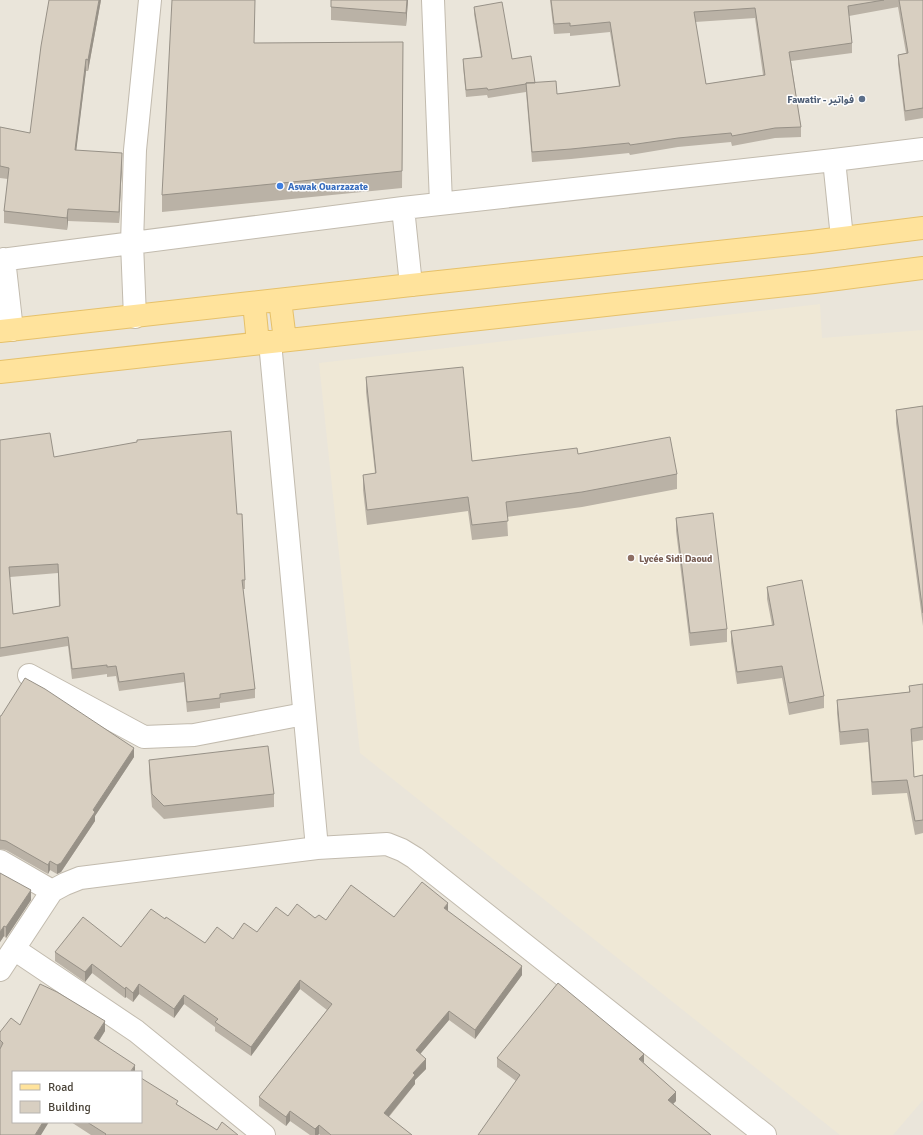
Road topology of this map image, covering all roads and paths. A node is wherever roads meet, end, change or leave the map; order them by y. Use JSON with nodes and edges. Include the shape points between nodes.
{"nodes":[{"id":1,"x":150,"y":0,"type":"edge"},
{"id":2,"x":433,"y":0,"type":"edge"},
{"id":3,"x":923,"y":149,"type":"edge"},
{"id":4,"x":834,"y":160,"type":"junction"},
{"id":5,"x":441,"y":203,"type":"junction"},
{"id":6,"x":403,"y":208,"type":"junction"},
{"id":7,"x":923,"y":228,"type":"edge"},
{"id":8,"x":842,"y":238,"type":"junction"},
{"id":9,"x":132,"y":243,"type":"junction"},
{"id":10,"x":2,"y":260,"type":"edge"},
{"id":11,"x":923,"y":268,"type":"edge"},
{"id":12,"x":411,"y":285,"type":"junction"},
{"id":13,"x":280,"y":300,"type":"junction"},
{"id":14,"x":254,"y":303,"type":"junction"},
{"id":15,"x":135,"y":317,"type":"junction"},
{"id":16,"x":6,"y":330,"type":"edge"},
{"id":17,"x":271,"y":342,"type":"junction"},
{"id":18,"x":0,"y":372,"type":"edge"},
{"id":19,"x":30,"y":675,"type":"dead end"},
{"id":20,"x":304,"y":714,"type":"junction"},
{"id":21,"x":317,"y":848,"type":"junction"},
{"id":22,"x":0,"y":861,"type":"edge"},
{"id":23,"x":52,"y":892,"type":"junction"},
{"id":24,"x":14,"y":949,"type":"junction"},
{"id":25,"x":0,"y":970,"type":"edge"},
{"id":26,"x":264,"y":1135,"type":"edge"},
{"id":27,"x":765,"y":1135,"type":"edge"}],
"edges":[{"from":1,"to":9,"type":"street","via":[[135,150]]},
{"from":2,"to":5,"type":"street"},
{"from":3,"to":4,"type":"street"},
{"from":4,"to":5,"type":"street"},
{"from":4,"to":8,"type":"street"},
{"from":5,"to":6,"type":"street"},
{"from":6,"to":9,"type":"street"},
{"from":6,"to":12,"type":"street"},
{"from":7,"to":8,"type":"main road"},
{"from":8,"to":12,"type":"main road"},
{"from":9,"to":10,"type":"street"},
{"from":9,"to":15,"type":"street"},
{"from":10,"to":16,"type":"street"},
{"from":11,"to":17,"type":"main road"},
{"from":12,"to":13,"type":"main road"},
{"from":13,"to":14,"type":"main road"},
{"from":13,"to":17,"type":"main road"},
{"from":14,"to":15,"type":"main road"},
{"from":14,"to":17,"type":"main road"},
{"from":15,"to":16,"type":"main road"},
{"from":17,"to":18,"type":"main road"},
{"from":17,"to":20,"type":"street"},
{"from":19,"to":20,"type":"street","via":[[144,737],[194,735]]},
{"from":20,"to":21,"type":"street"},
{"from":21,"to":23,"type":"street","via":[[80,878]]},
{"from":21,"to":27,"type":"street","via":[[387,844],[402,850]]},
{"from":22,"to":23,"type":"street"},
{"from":23,"to":24,"type":"street"},
{"from":24,"to":25,"type":"street"},
{"from":24,"to":26,"type":"street","via":[[136,1031]]}]}
